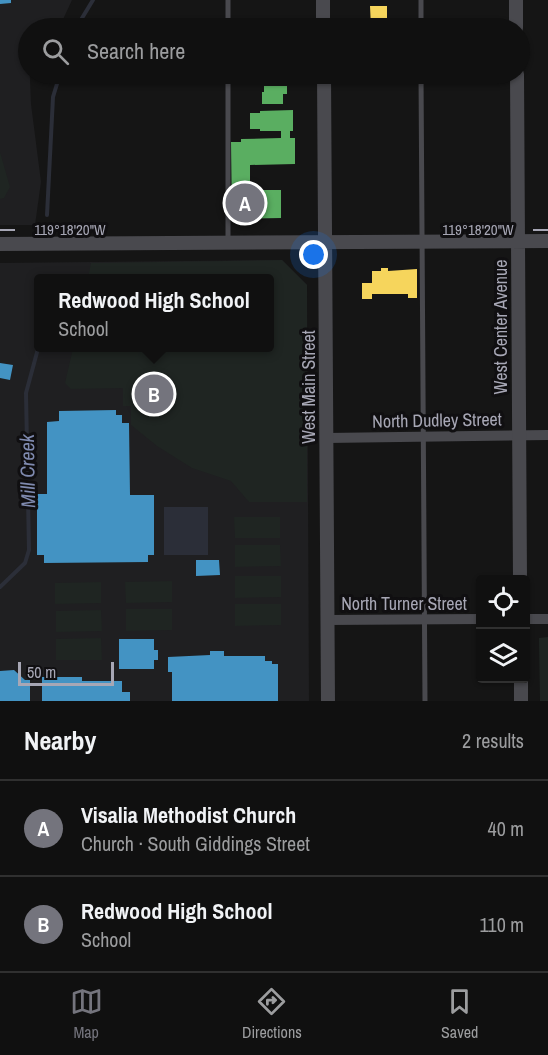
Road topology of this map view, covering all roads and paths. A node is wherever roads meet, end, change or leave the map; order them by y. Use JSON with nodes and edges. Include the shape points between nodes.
{"nodes":[{"id":1,"x":228,"y":0,"type":"edge"},
{"id":2,"x":323,"y":0,"type":"edge"},
{"id":3,"x":421,"y":0,"type":"edge"},
{"id":4,"x":516,"y":0,"type":"edge"},
{"id":5,"x":228,"y":18,"type":"edge"},
{"id":6,"x":323,"y":18,"type":"edge"},
{"id":7,"x":421,"y":18,"type":"edge"},
{"id":8,"x":516,"y":18,"type":"edge"},
{"id":9,"x":228,"y":84,"type":"edge"},
{"id":10,"x":324,"y":84,"type":"edge"},
{"id":11,"x":421,"y":84,"type":"edge"},
{"id":12,"x":517,"y":84,"type":"edge"},
{"id":13,"x":548,"y":241,"type":"edge"},
{"id":14,"x":228,"y":242,"type":"junction"},
{"id":15,"x":326,"y":242,"type":"junction"},
{"id":16,"x":421,"y":242,"type":"junction"},
{"id":17,"x":517,"y":242,"type":"junction"},
{"id":18,"x":0,"y":244,"type":"edge"},
{"id":19,"x":548,"y":435,"type":"edge"},
{"id":20,"x":423,"y":436,"type":"junction"},
{"id":21,"x":519,"y":436,"type":"junction"},
{"id":22,"x":326,"y":438,"type":"junction"},
{"id":23,"x":520,"y":575,"type":"edge"},
{"id":24,"x":476,"y":619,"type":"edge"},
{"id":25,"x":530,"y":619,"type":"edge"},
{"id":26,"x":548,"y":619,"type":"edge"},
{"id":27,"x":327,"y":620,"type":"junction"},
{"id":28,"x":424,"y":620,"type":"junction"},
{"id":29,"x":521,"y":683,"type":"edge"},
{"id":30,"x":328,"y":701,"type":"edge"},
{"id":31,"x":425,"y":701,"type":"edge"},
{"id":32,"x":521,"y":701,"type":"edge"}],
"edges":[{"from":1,"to":5,"type":"lane"},
{"from":2,"to":6,"type":"street"},
{"from":3,"to":7,"type":"lane"},
{"from":4,"to":8,"type":"street"},
{"from":9,"to":14,"type":"lane"},
{"from":10,"to":15,"type":"street","name":"West Main Street"},
{"from":11,"to":16,"type":"lane"},
{"from":12,"to":17,"type":"street","name":"West Center Avenue"},
{"from":13,"to":17,"type":"street"},
{"from":14,"to":15,"type":"street"},
{"from":14,"to":18,"type":"street"},
{"from":15,"to":16,"type":"street"},
{"from":15,"to":22,"type":"street","name":"West Main Street"},
{"from":16,"to":17,"type":"street"},
{"from":16,"to":20,"type":"lane"},
{"from":17,"to":21,"type":"street","name":"West Center Avenue"},
{"from":19,"to":21,"type":"street","name":"North Dudley Street"},
{"from":20,"to":21,"type":"street","name":"North Dudley Street"},
{"from":20,"to":22,"type":"street","name":"North Dudley Street"},
{"from":20,"to":28,"type":"lane"},
{"from":21,"to":23,"type":"street","name":"West Center Avenue"},
{"from":22,"to":27,"type":"street","name":"West Main Street"},
{"from":24,"to":28,"type":"street","name":"North Turner Street"},
{"from":25,"to":26,"type":"street"},
{"from":27,"to":28,"type":"street","name":"North Turner Street"},
{"from":27,"to":30,"type":"street","name":"West Main Street"},
{"from":28,"to":31,"type":"lane"},
{"from":29,"to":32,"type":"street"}]}
